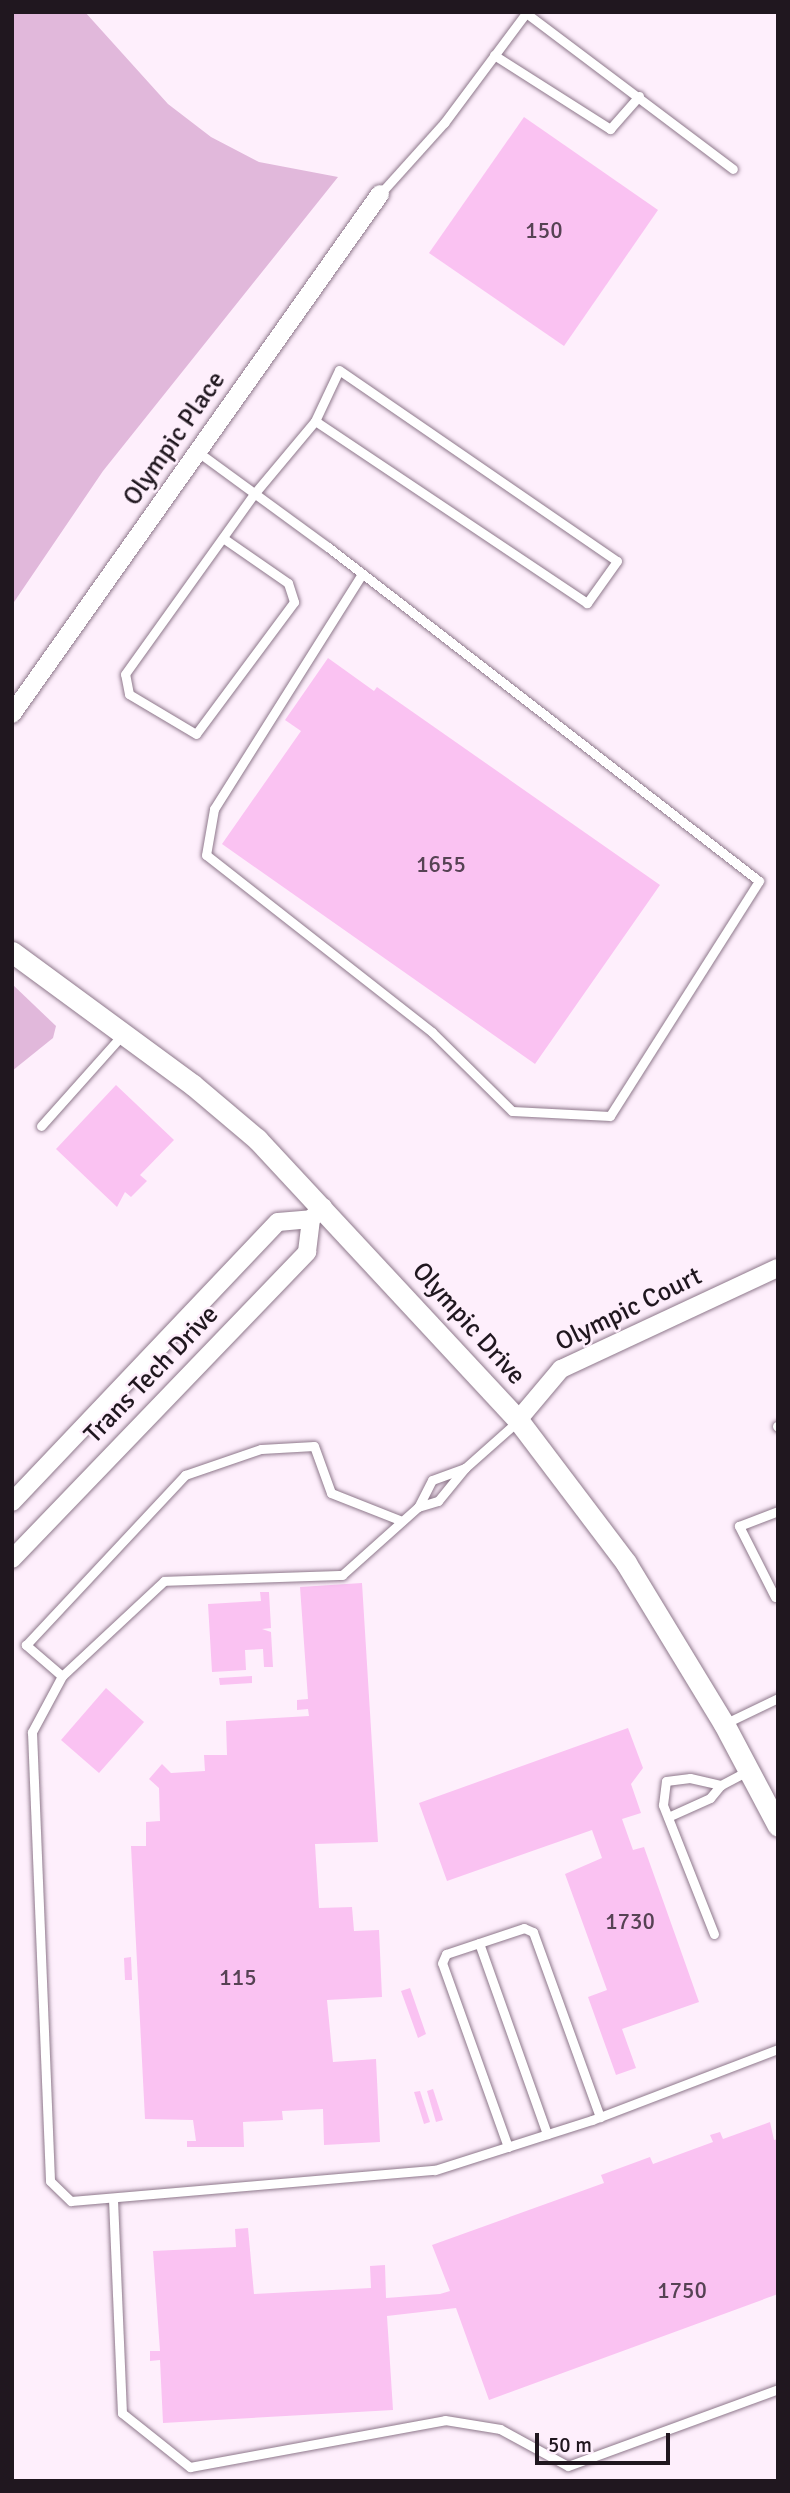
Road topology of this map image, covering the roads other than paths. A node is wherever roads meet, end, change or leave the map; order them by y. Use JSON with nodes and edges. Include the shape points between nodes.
{"nodes":[{"id":1,"x":494,"y":55,"type":"junction"},
{"id":2,"x":639,"y":96,"type":"junction"},
{"id":3,"x":733,"y":169,"type":"dead end"},
{"id":4,"x":380,"y":194,"type":"joint"},
{"id":5,"x":315,"y":421,"type":"junction"},
{"id":6,"x":198,"y":452,"type":"junction"},
{"id":7,"x":254,"y":494,"type":"junction"},
{"id":8,"x":223,"y":538,"type":"junction"},
{"id":9,"x":362,"y":575,"type":"junction"},
{"id":10,"x":12,"y":714,"type":"edge"},
{"id":11,"x":12,"y":952,"type":"edge"},
{"id":12,"x":124,"y":1033,"type":"junction"},
{"id":13,"x":41,"y":1126,"type":"dead end"},
{"id":14,"x":317,"y":1213,"type":"junction"},
{"id":15,"x":778,"y":1268,"type":"edge"},
{"id":16,"x":518,"y":1420,"type":"junction"},
{"id":17,"x":465,"y":1468,"type":"junction"},
{"id":18,"x":12,"y":1502,"type":"edge"},
{"id":19,"x":418,"y":1507,"type":"junction"},
{"id":20,"x":778,"y":1511,"type":"edge"},
{"id":21,"x":402,"y":1521,"type":"junction"},
{"id":22,"x":12,"y":1559,"type":"edge"},
{"id":23,"x":775,"y":1597,"type":"dead end"},
{"id":24,"x":62,"y":1676,"type":"junction"},
{"id":25,"x":778,"y":1698,"type":"edge"},
{"id":26,"x":724,"y":1724,"type":"junction"},
{"id":27,"x":749,"y":1770,"type":"junction"},
{"id":28,"x":721,"y":1786,"type":"junction"},
{"id":29,"x":668,"y":1817,"type":"junction"},
{"id":30,"x":778,"y":1826,"type":"edge"},
{"id":31,"x":714,"y":1934,"type":"dead end"},
{"id":32,"x":479,"y":1943,"type":"junction"},
{"id":33,"x":778,"y":2049,"type":"edge"},
{"id":34,"x":600,"y":2117,"type":"junction"},
{"id":35,"x":547,"y":2134,"type":"junction"},
{"id":36,"x":508,"y":2147,"type":"junction"},
{"id":37,"x":113,"y":2199,"type":"junction"},
{"id":38,"x":778,"y":2389,"type":"edge"}],
"edges":[{"from":1,"to":2,"type":"lane","via":[[610,129]]},
{"from":1,"to":2,"type":"lane","via":[[526,13]]},
{"from":1,"to":4,"type":"lane","via":[[444,122]]},
{"from":2,"to":3,"type":"lane"},
{"from":4,"to":6,"type":"street","name":"Olympic Place"},
{"from":5,"to":5,"type":"lane","via":[[587,603],[617,561],[338,370]]},
{"from":5,"to":7,"type":"lane"},
{"from":6,"to":7,"type":"lane"},
{"from":6,"to":10,"type":"street","name":"Olympic Place"},
{"from":7,"to":8,"type":"lane"},
{"from":7,"to":9,"type":"lane"},
{"from":8,"to":8,"type":"lane","via":[[125,674],[129,694],[197,734],[294,602],[288,583]]},
{"from":9,"to":9,"type":"lane","via":[[759,881],[610,1116],[512,1111],[432,1032],[206,855],[214,809]]},
{"from":11,"to":12,"type":"street","name":"Olympic Drive"},
{"from":12,"to":13,"type":"lane"},
{"from":12,"to":14,"type":"street","name":"Olympic Drive","via":[[257,1139]]},
{"from":14,"to":16,"type":"street","name":"Olympic Drive"},
{"from":14,"to":18,"type":"street","name":"Trans Tech Drive","via":[[278,1222]]},
{"from":14,"to":22,"type":"street","name":"Trans Tech Drive","via":[[307,1252]]},
{"from":15,"to":16,"type":"street","name":"Olympic Court","via":[[561,1369]]},
{"from":16,"to":17,"type":"lane"},
{"from":16,"to":26,"type":"street","name":"Olympic Drive","via":[[626,1563]]},
{"from":17,"to":19,"type":"lane","via":[[438,1501]]},
{"from":17,"to":19,"type":"lane","via":[[432,1480]]},
{"from":19,"to":21,"type":"lane"},
{"from":20,"to":23,"type":"lane","via":[[739,1526]]},
{"from":21,"to":24,"type":"lane","via":[[342,1575],[164,1581]]},
{"from":21,"to":24,"type":"lane","via":[[331,1493],[314,1446],[261,1449],[185,1475],[26,1645]]},
{"from":24,"to":37,"type":"lane","via":[[32,1732],[50,2181],[71,2201]]},
{"from":25,"to":26,"type":"lane"},
{"from":26,"to":27,"type":"street","name":"Olympic Drive"},
{"from":27,"to":28,"type":"lane"},
{"from":27,"to":30,"type":"street","name":"Olympic Drive"},
{"from":28,"to":29,"type":"lane","via":[[710,1798]]},
{"from":28,"to":29,"type":"lane","via":[[690,1778],[666,1781],[663,1805]]},
{"from":29,"to":31,"type":"lane"},
{"from":32,"to":34,"type":"lane","via":[[524,1928],[533,1932]]},
{"from":32,"to":35,"type":"lane"},
{"from":32,"to":36,"type":"lane","via":[[446,1954],[442,1963]]},
{"from":33,"to":34,"type":"lane"},
{"from":34,"to":35,"type":"lane"},
{"from":35,"to":36,"type":"lane"},
{"from":36,"to":37,"type":"lane","via":[[435,2170]]},
{"from":37,"to":38,"type":"lane","via":[[122,2413],[190,2467],[445,2420],[500,2429],[568,2466]]}]}
